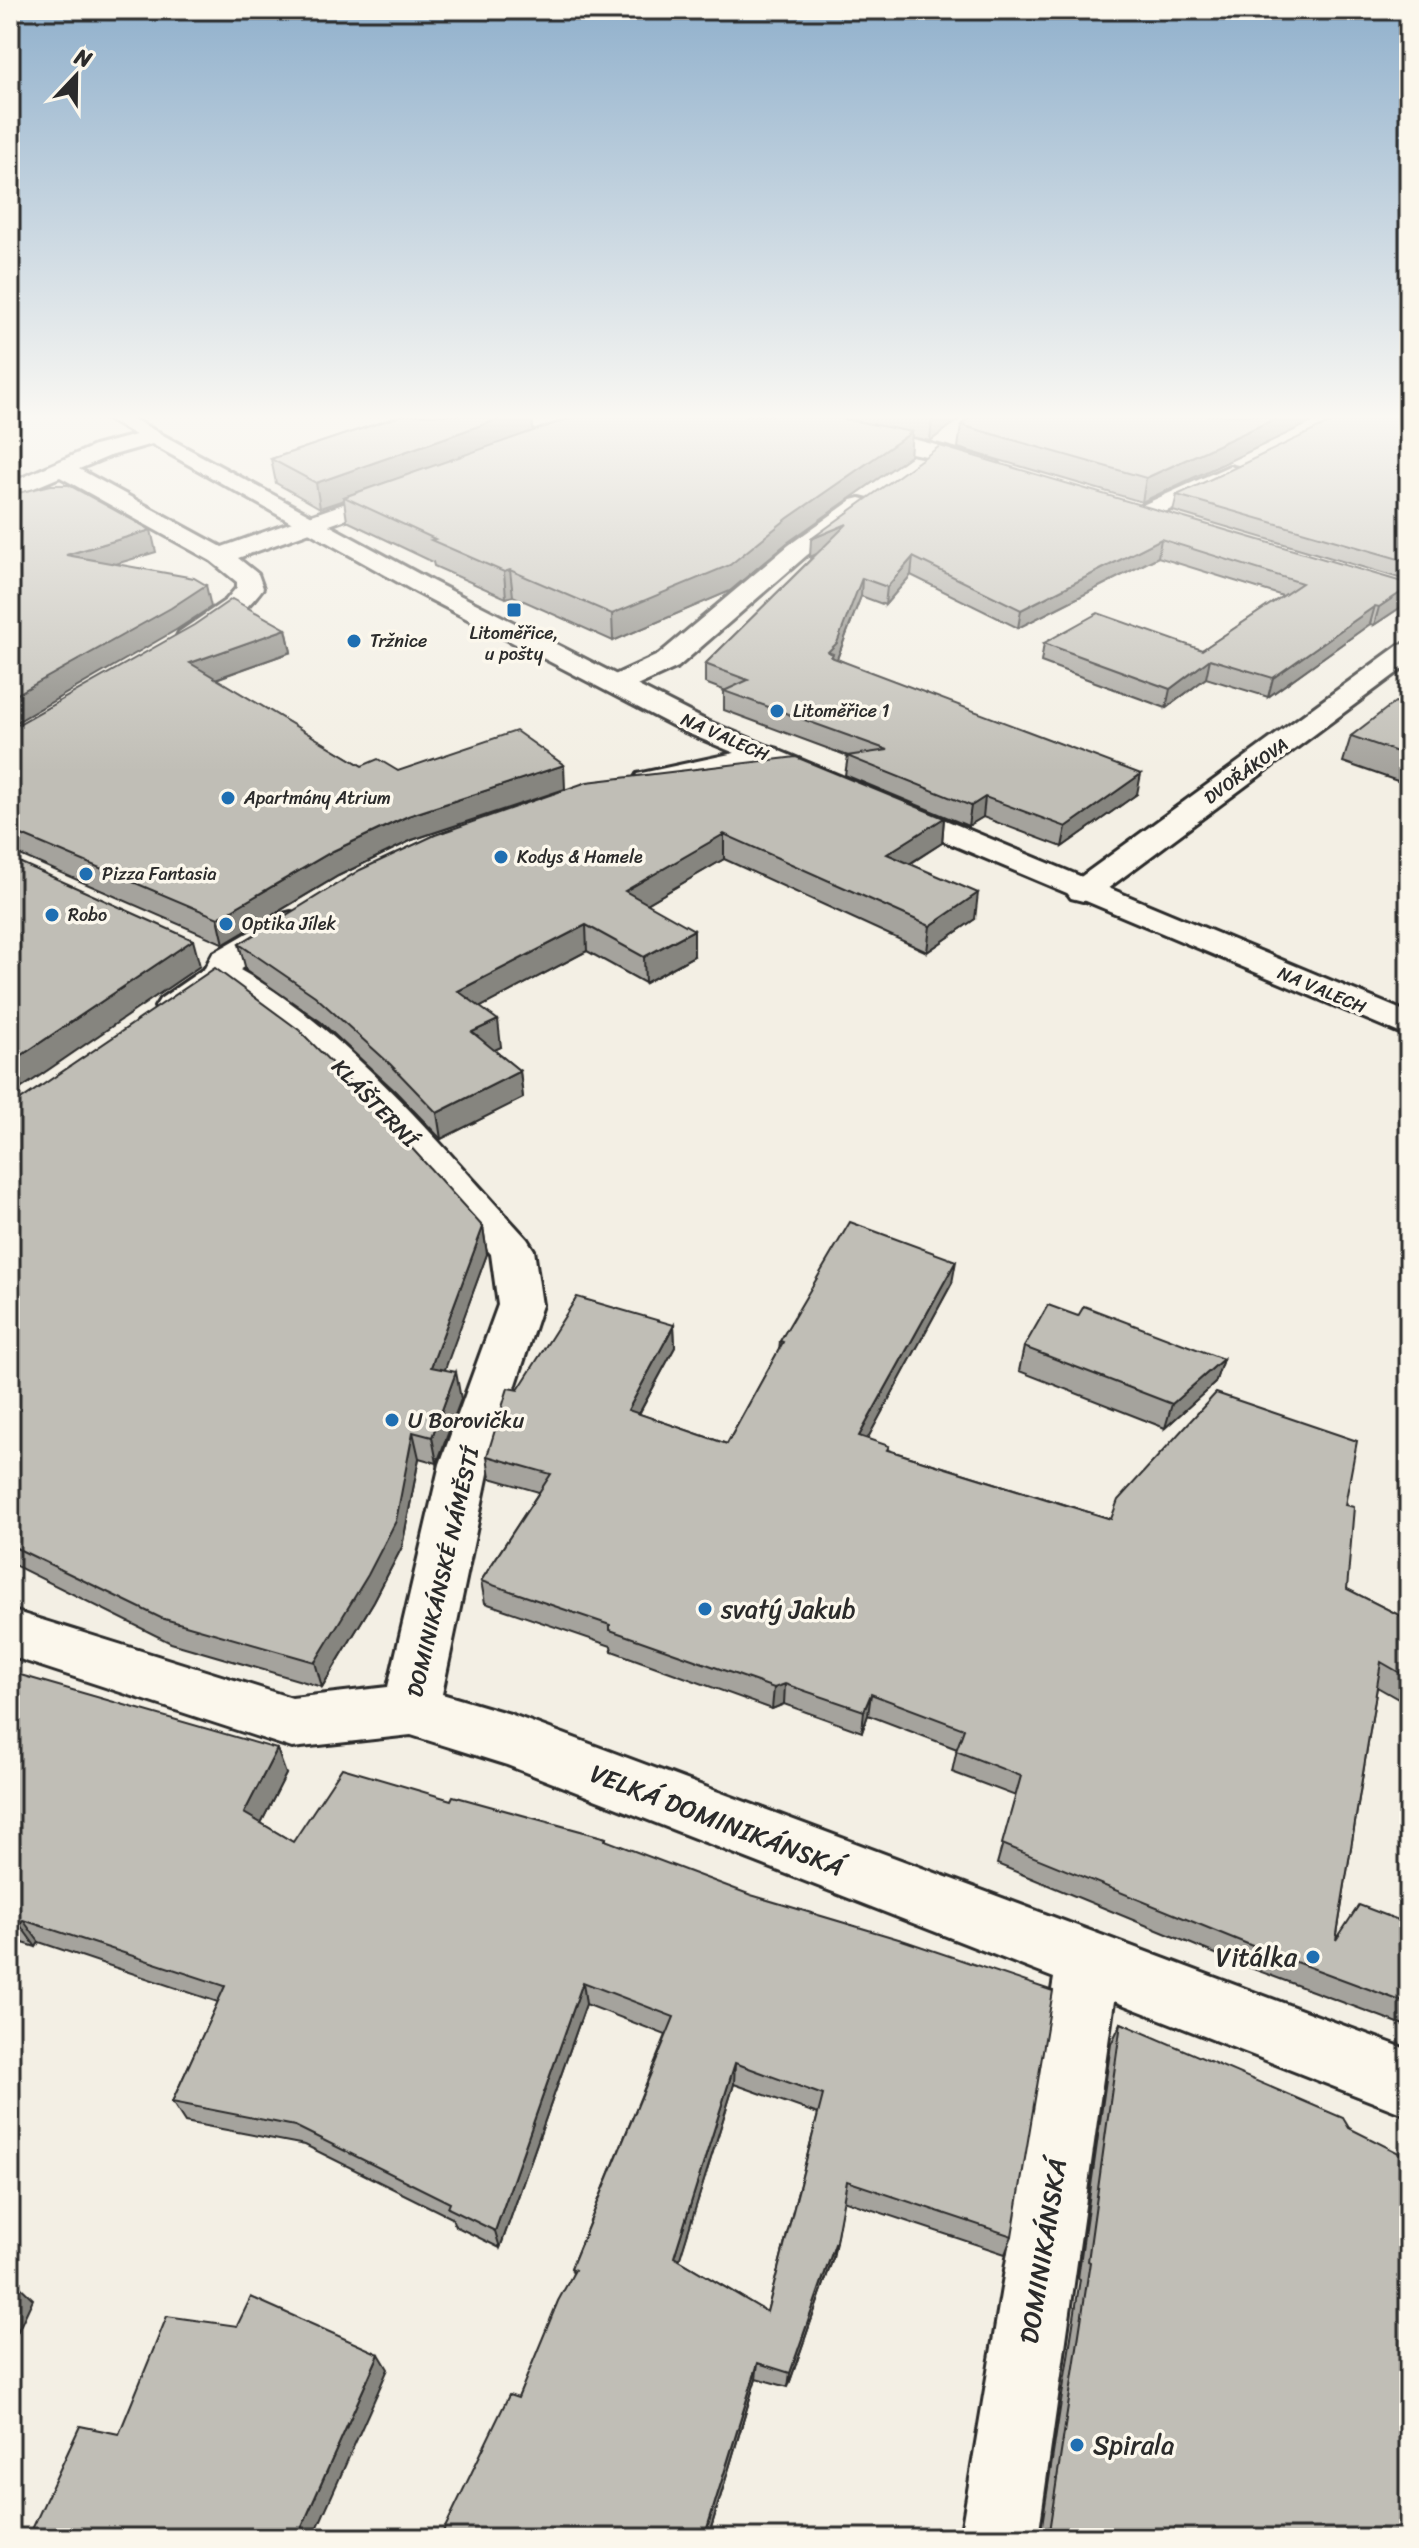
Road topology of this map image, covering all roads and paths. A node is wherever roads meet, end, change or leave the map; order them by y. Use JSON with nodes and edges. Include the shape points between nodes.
{"nodes":[{"id":1,"x":180,"y":534,"type":"edge"},
{"id":2,"x":282,"y":534,"type":"edge"},
{"id":3,"x":328,"y":534,"type":"edge"},
{"id":4,"x":820,"y":534,"type":"edge"},
{"id":5,"x":220,"y":556,"type":"junction"},
{"id":6,"x":1409,"y":651,"type":"edge"},
{"id":7,"x":161,"y":655,"type":"edge"},
{"id":8,"x":618,"y":684,"type":"junction"},
{"id":9,"x":767,"y":755,"type":"junction"},
{"id":10,"x":617,"y":787,"type":"edge"},
{"id":11,"x":1083,"y":891,"type":"junction"},
{"id":12,"x":313,"y":908,"type":"edge"},
{"id":13,"x":215,"y":961,"type":"junction"},
{"id":14,"x":1409,"y":1026,"type":"edge"},
{"id":15,"x":142,"y":1028,"type":"edge"},
{"id":16,"x":512,"y":1250,"type":"joint"},
{"id":17,"x":10,"y":1633,"type":"edge"},
{"id":18,"x":411,"y":1710,"type":"junction"},
{"id":19,"x":1088,"y":1963,"type":"junction"},
{"id":20,"x":1409,"y":2083,"type":"edge"},
{"id":21,"x":999,"y":2538,"type":"edge"}],
"edges":[{"from":1,"to":5,"type":"street"},
{"from":2,"to":5,"type":"street"},
{"from":3,"to":8,"type":"street","name":"NA VALECH"},
{"from":4,"to":8,"type":"street","via":[[668,661]]},
{"from":5,"to":7,"type":"street","via":[[249,579],[250,588],[235,606]]},
{"from":6,"to":11,"type":"street","name":"DVOŘÁKOVA"},
{"from":8,"to":9,"type":"street","name":"NA VALECH","via":[[695,726]]},
{"from":9,"to":10,"type":"street"},
{"from":9,"to":11,"type":"street","name":"NA VALECH"},
{"from":11,"to":14,"type":"street","name":"NA VALECH"},
{"from":12,"to":13,"type":"street"},
{"from":13,"to":15,"type":"street"},
{"from":13,"to":16,"type":"street","name":"KLÁŠTERNÍ","via":[[320,1046]]},
{"from":16,"to":18,"type":"street","name":"DOMINIKÁNSKÉ NÁMĚSTÍ","via":[[520,1305],[465,1464]]},
{"from":17,"to":18,"type":"street","name":"VELKÁ DOMINIKÁNSKÁ","via":[[292,1723]]},
{"from":18,"to":19,"type":"street","name":"VELKÁ DOMINIKÁNSKÁ","via":[[510,1740]]},
{"from":19,"to":20,"type":"street","name":"VELKÁ DOMINIKÁNSKÁ"},
{"from":19,"to":21,"type":"street","name":"DOMINIKÁNSKÁ"}]}
